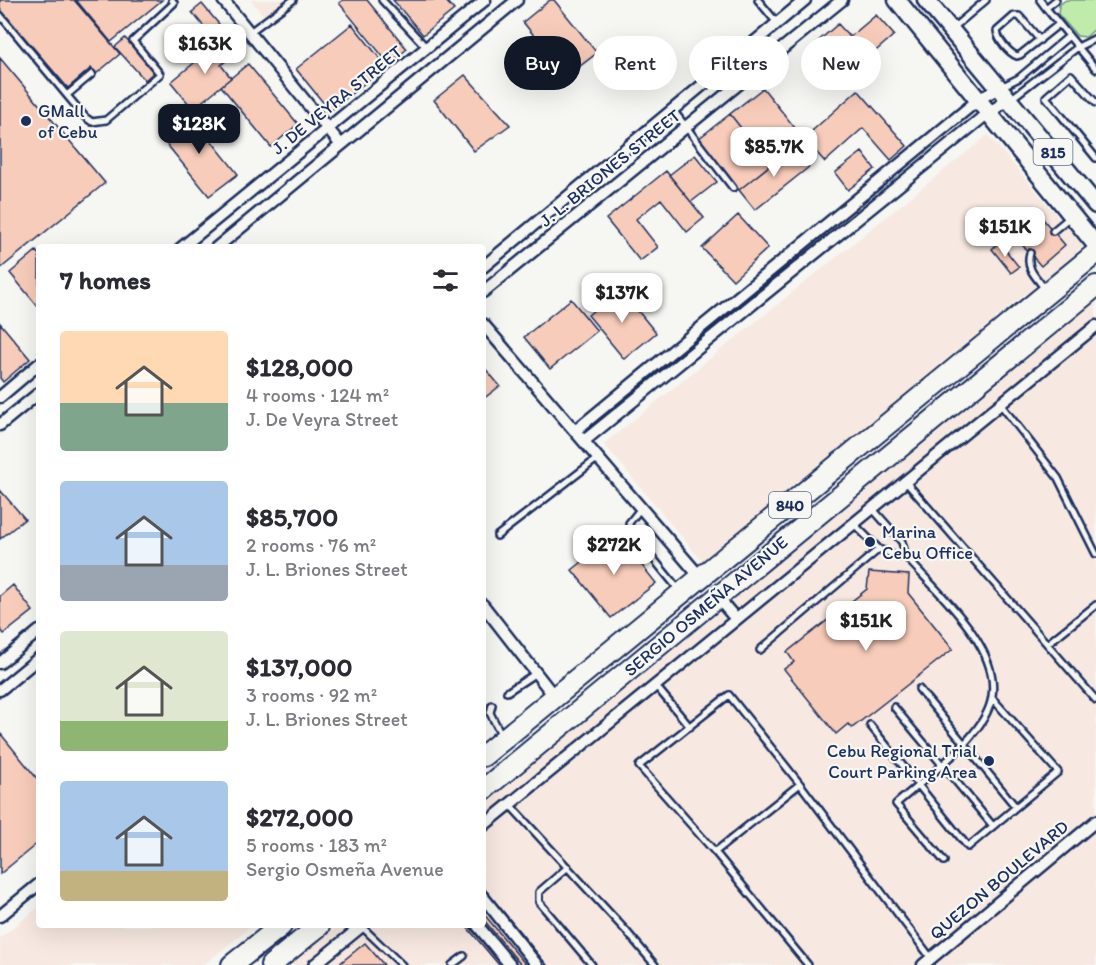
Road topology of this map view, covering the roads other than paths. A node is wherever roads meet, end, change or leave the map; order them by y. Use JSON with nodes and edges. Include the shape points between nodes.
{"nodes":[{"id":1,"x":172,"y":0,"type":"edge"},
{"id":2,"x":223,"y":0,"type":"edge"},
{"id":3,"x":293,"y":0,"type":"edge"},
{"id":4,"x":382,"y":0,"type":"edge"},
{"id":5,"x":485,"y":0,"type":"edge"},
{"id":6,"x":517,"y":0,"type":"edge"},
{"id":7,"x":758,"y":0,"type":"edge"},
{"id":8,"x":805,"y":0,"type":"edge"},
{"id":9,"x":842,"y":0,"type":"edge"},
{"id":10,"x":897,"y":0,"type":"edge"},
{"id":11,"x":986,"y":0,"type":"edge"},
{"id":12,"x":1040,"y":0,"type":"edge"},
{"id":13,"x":1056,"y":0,"type":"edge"},
{"id":14,"x":933,"y":4,"type":"edge"},
{"id":15,"x":1046,"y":8,"type":"junction"},
{"id":16,"x":0,"y":15,"type":"edge"},
{"id":17,"x":777,"y":23,"type":"junction"},
{"id":18,"x":1059,"y":24,"type":"junction"},
{"id":19,"x":951,"y":29,"type":"junction"},
{"id":20,"x":250,"y":32,"type":"junction"},
{"id":21,"x":1069,"y":36,"type":"junction"},
{"id":22,"x":1096,"y":38,"type":"edge"},
{"id":23,"x":1040,"y":40,"type":"junction"},
{"id":24,"x":1078,"y":47,"type":"junction"},
{"id":25,"x":427,"y":48,"type":"junction"},
{"id":26,"x":1096,"y":69,"type":"edge"},
{"id":27,"x":92,"y":74,"type":"dead end"},
{"id":28,"x":1005,"y":93,"type":"junction"},
{"id":29,"x":67,"y":95,"type":"junction"},
{"id":30,"x":1096,"y":103,"type":"edge"},
{"id":31,"x":983,"y":107,"type":"junction"},
{"id":32,"x":673,"y":110,"type":"junction"},
{"id":33,"x":686,"y":127,"type":"junction"},
{"id":34,"x":328,"y":129,"type":"junction"},
{"id":35,"x":341,"y":145,"type":"junction"},
{"id":36,"x":1096,"y":158,"type":"edge"},
{"id":37,"x":733,"y":188,"type":"dead end"},
{"id":38,"x":1096,"y":205,"type":"edge"},
{"id":39,"x":1072,"y":216,"type":"junction"},
{"id":40,"x":1053,"y":231,"type":"dead end"},
{"id":41,"x":186,"y":244,"type":"edge"},
{"id":42,"x":221,"y":244,"type":"edge"},
{"id":43,"x":1096,"y":245,"type":"edge"},
{"id":44,"x":1030,"y":253,"type":"dead end"},
{"id":45,"x":1096,"y":253,"type":"edge"},
{"id":46,"x":486,"y":265,"type":"edge"},
{"id":47,"x":756,"y":282,"type":"junction"},
{"id":48,"x":1096,"y":286,"type":"edge"},
{"id":49,"x":486,"y":290,"type":"edge"},
{"id":50,"x":1048,"y":292,"type":"junction"},
{"id":51,"x":766,"y":294,"type":"junction"},
{"id":52,"x":1096,"y":326,"type":"edge"},
{"id":53,"x":486,"y":327,"type":"edge"},
{"id":54,"x":36,"y":367,"type":"edge"},
{"id":55,"x":36,"y":395,"type":"edge"},
{"id":56,"x":0,"y":397,"type":"edge"},
{"id":57,"x":1000,"y":403,"type":"junction"},
{"id":58,"x":0,"y":425,"type":"edge"},
{"id":59,"x":575,"y":431,"type":"junction"},
{"id":60,"x":584,"y":441,"type":"junction"},
{"id":61,"x":598,"y":458,"type":"junction"},
{"id":62,"x":904,"y":481,"type":"junction"},
{"id":63,"x":640,"y":508,"type":"junction"},
{"id":64,"x":872,"y":508,"type":"junction"},
{"id":65,"x":854,"y":523,"type":"junction"},
{"id":66,"x":497,"y":537,"type":"dead end"},
{"id":67,"x":879,"y":549,"type":"junction"},
{"id":68,"x":1096,"y":554,"type":"edge"},
{"id":69,"x":906,"y":557,"type":"junction"},
{"id":70,"x":701,"y":578,"type":"junction"},
{"id":71,"x":682,"y":593,"type":"junction"},
{"id":72,"x":717,"y":597,"type":"junction"},
{"id":73,"x":1096,"y":606,"type":"edge"},
{"id":74,"x":486,"y":609,"type":"edge"},
{"id":75,"x":736,"y":619,"type":"junction"},
{"id":76,"x":36,"y":633,"type":"edge"},
{"id":77,"x":1047,"y":644,"type":"junction"},
{"id":78,"x":760,"y":650,"type":"dead end"},
{"id":79,"x":36,"y":660,"type":"edge"},
{"id":80,"x":0,"y":663,"type":"edge"},
{"id":81,"x":536,"y":673,"type":"junction"},
{"id":82,"x":655,"y":685,"type":"junction"},
{"id":83,"x":920,"y":689,"type":"dead end"},
{"id":84,"x":0,"y":690,"type":"edge"},
{"id":85,"x":507,"y":692,"type":"dead end"},
{"id":86,"x":554,"y":696,"type":"junction"},
{"id":87,"x":992,"y":698,"type":"junction"},
{"id":88,"x":1096,"y":700,"type":"edge"},
{"id":89,"x":492,"y":705,"type":"dead end"},
{"id":90,"x":894,"y":707,"type":"dead end"},
{"id":91,"x":870,"y":725,"type":"dead end"},
{"id":92,"x":690,"y":727,"type":"junction"},
{"id":93,"x":504,"y":738,"type":"junction"},
{"id":94,"x":964,"y":744,"type":"junction"},
{"id":95,"x":486,"y":753,"type":"edge"},
{"id":96,"x":941,"y":765,"type":"junction"},
{"id":97,"x":800,"y":784,"type":"junction"},
{"id":98,"x":918,"y":784,"type":"junction"},
{"id":99,"x":486,"y":788,"type":"edge"},
{"id":100,"x":510,"y":805,"type":"junction"},
{"id":101,"x":1015,"y":806,"type":"junction"},
{"id":102,"x":1096,"y":821,"type":"edge"},
{"id":103,"x":486,"y":824,"type":"edge"},
{"id":104,"x":993,"y":825,"type":"junction"},
{"id":105,"x":715,"y":852,"type":"junction"},
{"id":106,"x":944,"y":861,"type":"dead end"},
{"id":107,"x":568,"y":867,"type":"junction"},
{"id":108,"x":36,"y":886,"type":"edge"},
{"id":109,"x":486,"y":901,"type":"edge"},
{"id":110,"x":0,"y":916,"type":"edge"},
{"id":111,"x":278,"y":928,"type":"edge"},
{"id":112,"x":317,"y":928,"type":"edge"},
{"id":113,"x":360,"y":928,"type":"edge"},
{"id":114,"x":364,"y":928,"type":"edge"},
{"id":115,"x":480,"y":928,"type":"edge"},
{"id":116,"x":464,"y":956,"type":"dead end"},
{"id":117,"x":927,"y":962,"type":"edge"},
{"id":118,"x":232,"y":965,"type":"edge"},
{"id":119,"x":271,"y":965,"type":"edge"},
{"id":120,"x":314,"y":965,"type":"edge"},
{"id":121,"x":402,"y":965,"type":"edge"},
{"id":122,"x":452,"y":965,"type":"edge"},
{"id":123,"x":510,"y":965,"type":"edge"},
{"id":124,"x":537,"y":965,"type":"edge"},
{"id":125,"x":592,"y":965,"type":"edge"},
{"id":126,"x":655,"y":965,"type":"edge"},
{"id":127,"x":808,"y":965,"type":"edge"}],
"edges":[{"from":1,"to":29,"type":"lane","via":[[174,3],[133,41],[160,74],[106,120],[92,122]]},
{"from":2,"to":20,"type":"street"},
{"from":3,"to":20,"type":"lane"},
{"from":4,"to":25,"type":"lane"},
{"from":5,"to":25,"type":"street","name":"J. DE VEYRA STREET"},
{"from":6,"to":35,"type":"street","name":"J. DE VEYRA STREET"},
{"from":7,"to":17,"type":"lane"},
{"from":8,"to":17,"type":"street","name":"J. L. BRIONES STREET"},
{"from":9,"to":33,"type":"street","name":"J. L. BRIONES STREET"},
{"from":10,"to":31,"type":"main road","number":"815"},
{"from":11,"to":19,"type":"lane"},
{"from":12,"to":15,"type":"lane"},
{"from":13,"to":15,"type":"lane"},
{"from":14,"to":19,"type":"main road","number":"815"},
{"from":15,"to":18,"type":"lane"},
{"from":16,"to":29,"type":"lane"},
{"from":17,"to":32,"type":"street","name":"J. L. BRIONES STREET"},
{"from":18,"to":21,"type":"lane"},
{"from":18,"to":23,"type":"lane"},
{"from":19,"to":28,"type":"main road","number":"815"},
{"from":20,"to":34,"type":"street"},
{"from":21,"to":24,"type":"lane"},
{"from":21,"to":28,"type":"lane"},
{"from":22,"to":24,"type":"lane"},
{"from":23,"to":23,"type":"lane","via":[[1015,56],[997,32],[1019,16]]},
{"from":24,"to":26,"type":"lane"},
{"from":24,"to":28,"type":"lane","via":[[1029,87]]},
{"from":25,"to":34,"type":"street","name":"J. DE VEYRA STREET"},
{"from":27,"to":29,"type":"lane"},
{"from":28,"to":31,"type":"street"},
{"from":28,"to":31,"type":"street"},
{"from":28,"to":38,"type":"main road","number":"815"},
{"from":30,"to":36,"type":"lane","via":[[1071,75],[1046,97]]},
{"from":31,"to":39,"type":"main road","number":"815"},
{"from":31,"to":47,"type":"street"},
{"from":31,"to":51,"type":"street"},
{"from":32,"to":33,"type":"lane"},
{"from":32,"to":46,"type":"street","name":"J. L. BRIONES STREET"},
{"from":33,"to":37,"type":"lane"},
{"from":33,"to":49,"type":"street","name":"J. L. BRIONES STREET"},
{"from":34,"to":35,"type":"street"},
{"from":34,"to":41,"type":"street","name":"J. DE VEYRA STREET"},
{"from":35,"to":42,"type":"street","name":"J. DE VEYRA STREET"},
{"from":39,"to":40,"type":"lane"},
{"from":39,"to":43,"type":"main road","number":"815"},
{"from":44,"to":50,"type":"lane","via":[[1030,269]]},
{"from":45,"to":50,"type":"highway","name":"SERGIO OSMEÑA AVENUE","number":"840"},
{"from":47,"to":51,"type":"street"},
{"from":47,"to":59,"type":"street"},
{"from":48,"to":72,"type":"highway","name":"SERGIO OSMEÑA AVENUE","number":"840"},
{"from":50,"to":70,"type":"highway","name":"SERGIO OSMEÑA AVENUE","number":"840"},
{"from":51,"to":60,"type":"street"},
{"from":52,"to":57,"type":"street"},
{"from":53,"to":59,"type":"street"},
{"from":54,"to":56,"type":"street"},
{"from":55,"to":58,"type":"street"},
{"from":57,"to":62,"type":"street"},
{"from":57,"to":68,"type":"lane","via":[[1058,478]]},
{"from":59,"to":60,"type":"street"},
{"from":60,"to":61,"type":"street"},
{"from":61,"to":63,"type":"street"},
{"from":61,"to":66,"type":"lane"},
{"from":62,"to":64,"type":"street"},
{"from":62,"to":77,"type":"lane"},
{"from":63,"to":70,"type":"street"},
{"from":63,"to":71,"type":"lane","via":[[629,523],[630,530]]},
{"from":64,"to":65,"type":"street"},
{"from":64,"to":69,"type":"lane","via":[[902,542]]},
{"from":65,"to":67,"type":"lane"},
{"from":65,"to":75,"type":"street"},
{"from":67,"to":69,"type":"lane"},
{"from":67,"to":78,"type":"lane"},
{"from":69,"to":87,"type":"lane","via":[[978,640],[993,674]]},
{"from":70,"to":71,"type":"highway","name":"SERGIO OSMEÑA AVENUE","number":"840"},
{"from":71,"to":86,"type":"highway","name":"SERGIO OSMEÑA AVENUE","number":"840"},
{"from":72,"to":75,"type":"street"},
{"from":72,"to":99,"type":"highway","name":"SERGIO OSMEÑA AVENUE","number":"840"},
{"from":73,"to":77,"type":"lane"},
{"from":74,"to":81,"type":"street"},
{"from":75,"to":82,"type":"street"},
{"from":76,"to":80,"type":"street"},
{"from":77,"to":88,"type":"lane"},
{"from":79,"to":84,"type":"street"},
{"from":81,"to":85,"type":"lane"},
{"from":81,"to":86,"type":"street"},
{"from":82,"to":92,"type":"lane"},
{"from":82,"to":100,"type":"street"},
{"from":83,"to":94,"type":"lane"},
{"from":86,"to":93,"type":"highway","name":"SERGIO OSMEÑA AVENUE","number":"840"},
{"from":87,"to":94,"type":"lane","via":[[982,721]]},
{"from":87,"to":101,"type":"lane","via":[[1058,772]]},
{"from":89,"to":93,"type":"lane","via":[[490,713]]},
{"from":90,"to":96,"type":"lane"},
{"from":91,"to":98,"type":"lane"},
{"from":92,"to":97,"type":"lane","via":[[729,695]]},
{"from":92,"to":105,"type":"lane","via":[[639,766]]},
{"from":93,"to":95,"type":"highway","name":"SERGIO OSMEÑA AVENUE","number":"840"},
{"from":94,"to":96,"type":"lane"},
{"from":94,"to":101,"type":"lane"},
{"from":96,"to":98,"type":"lane"},
{"from":96,"to":104,"type":"lane"},
{"from":97,"to":105,"type":"lane"},
{"from":97,"to":117,"type":"lane"},
{"from":98,"to":104,"type":"lane","via":[[968,847]]},
{"from":98,"to":106,"type":"lane","via":[[896,804]]},
{"from":100,"to":103,"type":"street"},
{"from":100,"to":107,"type":"lane"},
{"from":101,"to":104,"type":"lane"},
{"from":102,"to":117,"type":"street","name":"QUEZON BOULEVARD"},
{"from":105,"to":127,"type":"lane"},
{"from":107,"to":125,"type":"lane","via":[[538,892],[539,902]]},
{"from":107,"to":126,"type":"lane"},
{"from":108,"to":110,"type":"street"},
{"from":109,"to":124,"type":"street"},
{"from":111,"to":118,"type":"highway"},
{"from":112,"to":119,"type":"highway"},
{"from":113,"to":120,"type":"street"},
{"from":114,"to":121,"type":"lane"},
{"from":115,"to":123,"type":"street"},
{"from":116,"to":122,"type":"lane"}]}
